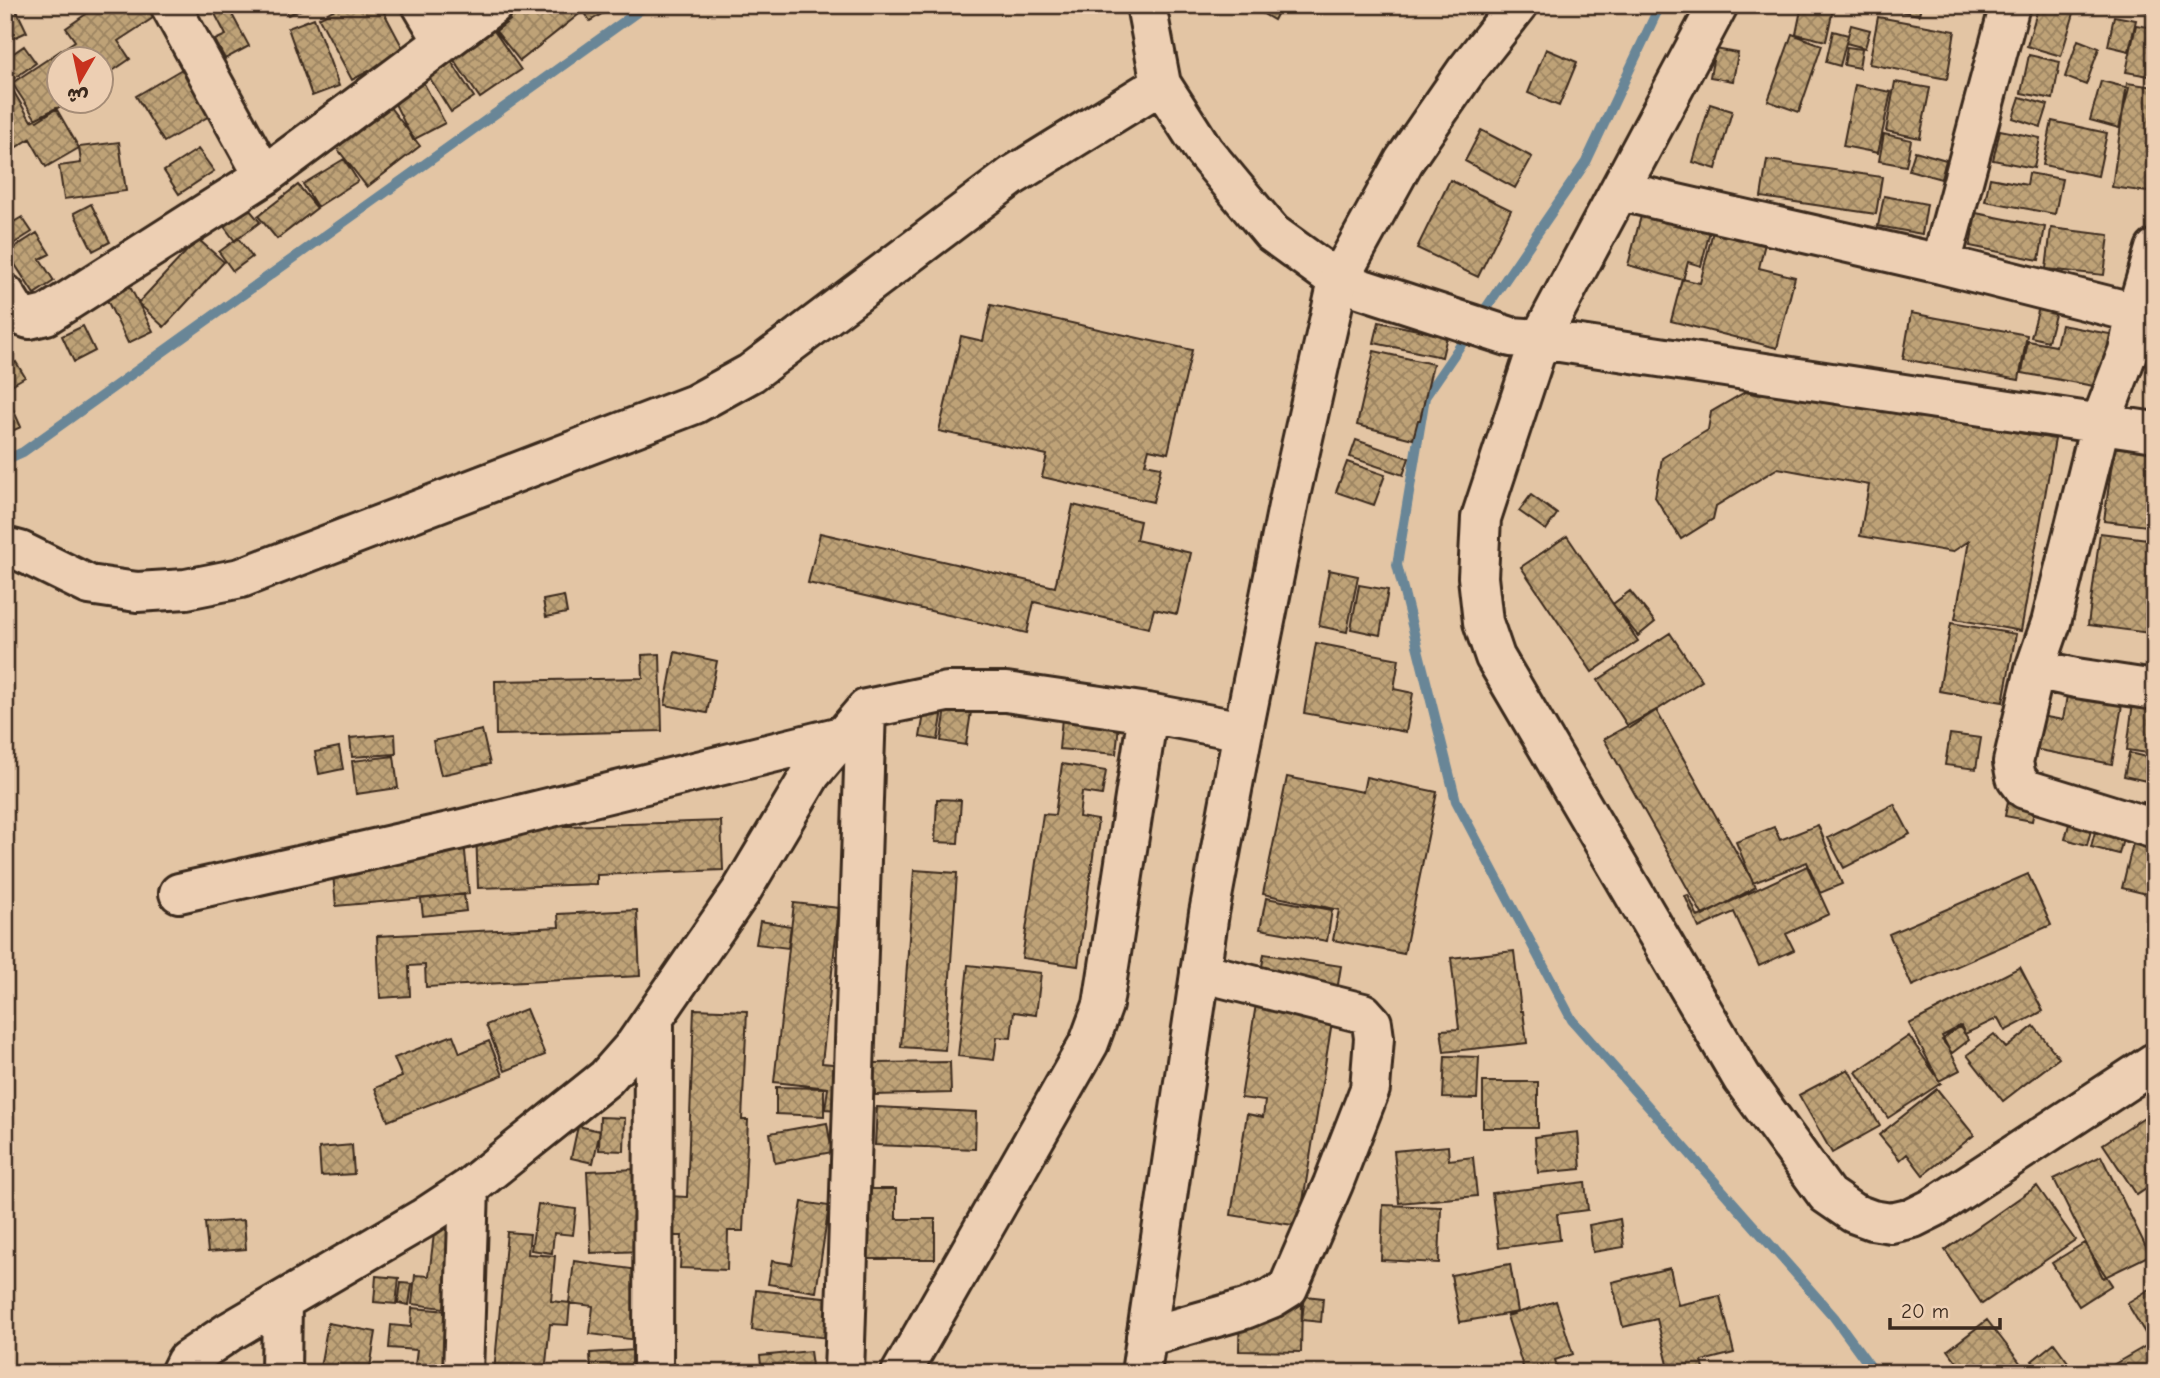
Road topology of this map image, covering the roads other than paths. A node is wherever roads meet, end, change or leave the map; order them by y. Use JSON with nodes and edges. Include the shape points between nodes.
{"nodes":[{"id":1,"x":170,"y":5,"type":"edge"},
{"id":2,"x":422,"y":5,"type":"edge"},
{"id":3,"x":493,"y":5,"type":"edge"},
{"id":4,"x":1146,"y":5,"type":"edge"},
{"id":5,"x":1518,"y":5,"type":"edge"},
{"id":6,"x":1718,"y":5,"type":"edge"},
{"id":7,"x":2010,"y":5,"type":"edge"},
{"id":8,"x":444,"y":42,"type":"junction"},
{"id":9,"x":1161,"y":84,"type":"junction"},
{"id":10,"x":264,"y":176,"type":"junction"},
{"id":11,"x":1620,"y":191,"type":"junction"},
{"id":12,"x":2155,"y":249,"type":"edge"},
{"id":13,"x":1941,"y":264,"type":"junction"},
{"id":14,"x":1338,"y":281,"type":"junction"},
{"id":15,"x":5,"y":294,"type":"edge"},
{"id":16,"x":2136,"y":313,"type":"junction"},
{"id":17,"x":1540,"y":339,"type":"junction"},
{"id":18,"x":2100,"y":425,"type":"junction"},
{"id":19,"x":2155,"y":432,"type":"edge"},
{"id":20,"x":5,"y":547,"type":"edge"},
{"id":21,"x":2035,"y":668,"type":"junction"},
{"id":22,"x":2155,"y":690,"type":"edge"},
{"id":23,"x":1148,"y":713,"type":"junction"},
{"id":24,"x":855,"y":722,"type":"junction"},
{"id":25,"x":1243,"y":731,"type":"junction"},
{"id":26,"x":2155,"y":829,"type":"edge"},
{"id":27,"x":179,"y":893,"type":"dead end"},
{"id":28,"x":1200,"y":972,"type":"junction"},
{"id":29,"x":654,"y":1019,"type":"junction"},
{"id":30,"x":2154,"y":1063,"type":"edge"},
{"id":31,"x":470,"y":1188,"type":"junction"},
{"id":32,"x":282,"y":1301,"type":"junction"},
{"id":33,"x":1144,"y":1355,"type":"edge"},
{"id":34,"x":180,"y":1373,"type":"edge"},
{"id":35,"x":281,"y":1373,"type":"edge"},
{"id":36,"x":463,"y":1373,"type":"edge"},
{"id":37,"x":653,"y":1373,"type":"edge"},
{"id":38,"x":844,"y":1373,"type":"edge"},
{"id":39,"x":901,"y":1373,"type":"edge"}],
"edges":[{"from":1,"to":10,"type":"street"},
{"from":2,"to":8,"type":"street"},
{"from":3,"to":8,"type":"street"},
{"from":4,"to":9,"type":"street"},
{"from":5,"to":14,"type":"street","via":[[1404,161]]},
{"from":6,"to":11,"type":"street"},
{"from":7,"to":13,"type":"street"},
{"from":8,"to":10,"type":"street"},
{"from":9,"to":14,"type":"street","via":[[1203,151],[1272,233]]},
{"from":9,"to":20,"type":"street","via":[[1012,176],[751,373],[695,404],[241,578],[186,589],[137,592],[89,585]]},
{"from":10,"to":15,"type":"street","via":[[46,315],[18,316]]},
{"from":11,"to":13,"type":"street"},
{"from":11,"to":17,"type":"street"},
{"from":12,"to":16,"type":"street"},
{"from":13,"to":16,"type":"street"},
{"from":14,"to":17,"type":"street","via":[[1511,337]]},
{"from":14,"to":25,"type":"street"},
{"from":16,"to":18,"type":"street","via":[[2128,351]]},
{"from":17,"to":18,"type":"street"},
{"from":17,"to":30,"type":"street","via":[[1481,518],[1478,577],[1483,622],[1495,657],[1734,1066],[1827,1195],[1872,1220],[1891,1223],[1913,1218]]},
{"from":18,"to":19,"type":"street"},
{"from":18,"to":21,"type":"street","via":[[2051,623]]},
{"from":21,"to":22,"type":"street"},
{"from":21,"to":26,"type":"street","via":[[2013,762],[2016,777],[2025,789]]},
{"from":23,"to":24,"type":"street","via":[[1006,692],[947,692]]},
{"from":23,"to":25,"type":"street"},
{"from":23,"to":39,"type":"street","via":[[1104,1006],[1058,1102]]},
{"from":24,"to":27,"type":"street","via":[[458,831]]},
{"from":24,"to":29,"type":"street","via":[[811,774],[742,890]]},
{"from":24,"to":38,"type":"street"},
{"from":25,"to":28,"type":"street"},
{"from":28,"to":33,"type":"street"},
{"from":28,"to":33,"type":"street","via":[[1363,1013],[1372,1023],[1374,1038],[1370,1089],[1289,1288]]},
{"from":29,"to":31,"type":"street","via":[[606,1078]]},
{"from":29,"to":37,"type":"street"},
{"from":31,"to":32,"type":"street"},
{"from":31,"to":36,"type":"street"},
{"from":32,"to":34,"type":"street","via":[[186,1361]]},
{"from":32,"to":35,"type":"street"}]}
